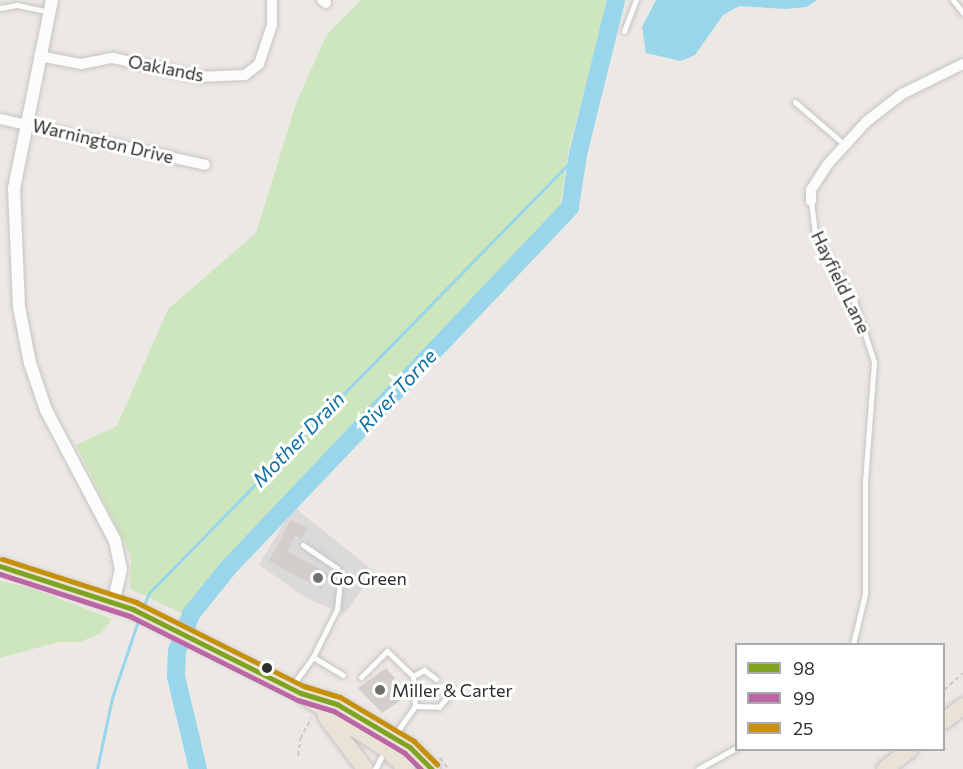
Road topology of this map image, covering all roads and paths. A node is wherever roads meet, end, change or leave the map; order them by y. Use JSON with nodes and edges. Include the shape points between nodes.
{"nodes":[{"id":1,"x":272,"y":0,"type":"edge"},
{"id":2,"x":636,"y":0,"type":"edge"},
{"id":3,"x":953,"y":0,"type":"edge"},
{"id":4,"x":51,"y":6,"type":"edge"},
{"id":5,"x":0,"y":8,"type":"edge"},
{"id":6,"x":963,"y":13,"type":"edge"},
{"id":7,"x":624,"y":31,"type":"dead end"},
{"id":8,"x":39,"y":57,"type":"junction"},
{"id":9,"x":963,"y":64,"type":"edge"},
{"id":10,"x":795,"y":102,"type":"dead end"},
{"id":11,"x":0,"y":119,"type":"edge"},
{"id":12,"x":24,"y":124,"type":"junction"},
{"id":13,"x":845,"y":146,"type":"junction"},
{"id":14,"x":205,"y":165,"type":"dead end"},
{"id":15,"x":811,"y":201,"type":"joint"},
{"id":16,"x":303,"y":545,"type":"dead end"},
{"id":17,"x":0,"y":566,"type":"edge"},
{"id":18,"x":113,"y":603,"type":"junction"},
{"id":19,"x":853,"y":643,"type":"edge"},
{"id":20,"x":313,"y":657,"type":"junction"},
{"id":21,"x":963,"y":673,"type":"edge"},
{"id":22,"x":343,"y":675,"type":"dead end"},
{"id":23,"x":413,"y":676,"type":"junction"},
{"id":24,"x":361,"y":677,"type":"dead end"},
{"id":25,"x":436,"y":679,"type":"dead end"},
{"id":26,"x":945,"y":689,"type":"edge"},
{"id":27,"x":296,"y":690,"type":"junction"},
{"id":28,"x":453,"y":690,"type":"dead end"},
{"id":29,"x":415,"y":706,"type":"junction"},
{"id":30,"x":963,"y":706,"type":"edge"},
{"id":31,"x":320,"y":710,"type":"junction"},
{"id":32,"x":945,"y":721,"type":"edge"},
{"id":33,"x":390,"y":743,"type":"junction"},
{"id":34,"x":735,"y":749,"type":"edge"},
{"id":35,"x":908,"y":751,"type":"edge"},
{"id":36,"x":298,"y":756,"type":"dead end"},
{"id":37,"x":365,"y":769,"type":"edge"},
{"id":38,"x":375,"y":769,"type":"edge"},
{"id":39,"x":407,"y":769,"type":"edge"},
{"id":40,"x":432,"y":769,"type":"edge"},
{"id":41,"x":698,"y":769,"type":"edge"},
{"id":42,"x":885,"y":769,"type":"edge"}],
"edges":[{"from":1,"to":8,"type":"street","name":"Oaklands","via":[[272,25],[259,64],[245,75],[197,77],[113,58],[81,64]]},
{"from":2,"to":7,"type":"lane"},
{"from":3,"to":6,"type":"lane"},
{"from":4,"to":5,"type":"lane"},
{"from":4,"to":8,"type":"street"},
{"from":8,"to":12,"type":"street"},
{"from":9,"to":13,"type":"street","name":"Hayfield Lane","via":[[902,94]]},
{"from":10,"to":13,"type":"lane"},
{"from":11,"to":12,"type":"street","name":"Warnington Drive"},
{"from":12,"to":14,"type":"street","name":"Warnington Drive"},
{"from":12,"to":18,"type":"street","via":[[14,188],[24,337],[46,410],[115,541],[121,569]]},
{"from":13,"to":15,"type":"street","name":"Hayfield Lane","via":[[812,190]]},
{"from":15,"to":19,"type":"lane","name":"Hayfield Lane","via":[[815,234],[854,300],[874,362],[865,482],[865,594]]},
{"from":16,"to":20,"type":"lane","via":[[337,568],[340,582],[337,609]]},
{"from":17,"to":18,"type":"highway"},
{"from":18,"to":27,"type":"highway","via":[[169,625]]},
{"from":20,"to":22,"type":"lane"},
{"from":20,"to":27,"type":"lane"},
{"from":21,"to":26,"type":"path"},
{"from":23,"to":24,"type":"lane","via":[[387,651]]},
{"from":23,"to":25,"type":"lane","via":[[424,670]]},
{"from":23,"to":29,"type":"lane"},
{"from":27,"to":31,"type":"highway"},
{"from":27,"to":33,"type":"highway","via":[[337,704]]},
{"from":28,"to":29,"type":"lane","via":[[439,707]]},
{"from":29,"to":33,"type":"lane"},
{"from":30,"to":32,"type":"highway"},
{"from":31,"to":33,"type":"highway"},
{"from":31,"to":36,"type":"path","via":[[300,739]]},
{"from":31,"to":37,"type":"highway"},
{"from":33,"to":38,"type":"lane"},
{"from":33,"to":39,"type":"highway"},
{"from":33,"to":40,"type":"highway"},
{"from":34,"to":41,"type":"lane"},
{"from":35,"to":42,"type":"highway"}]}
